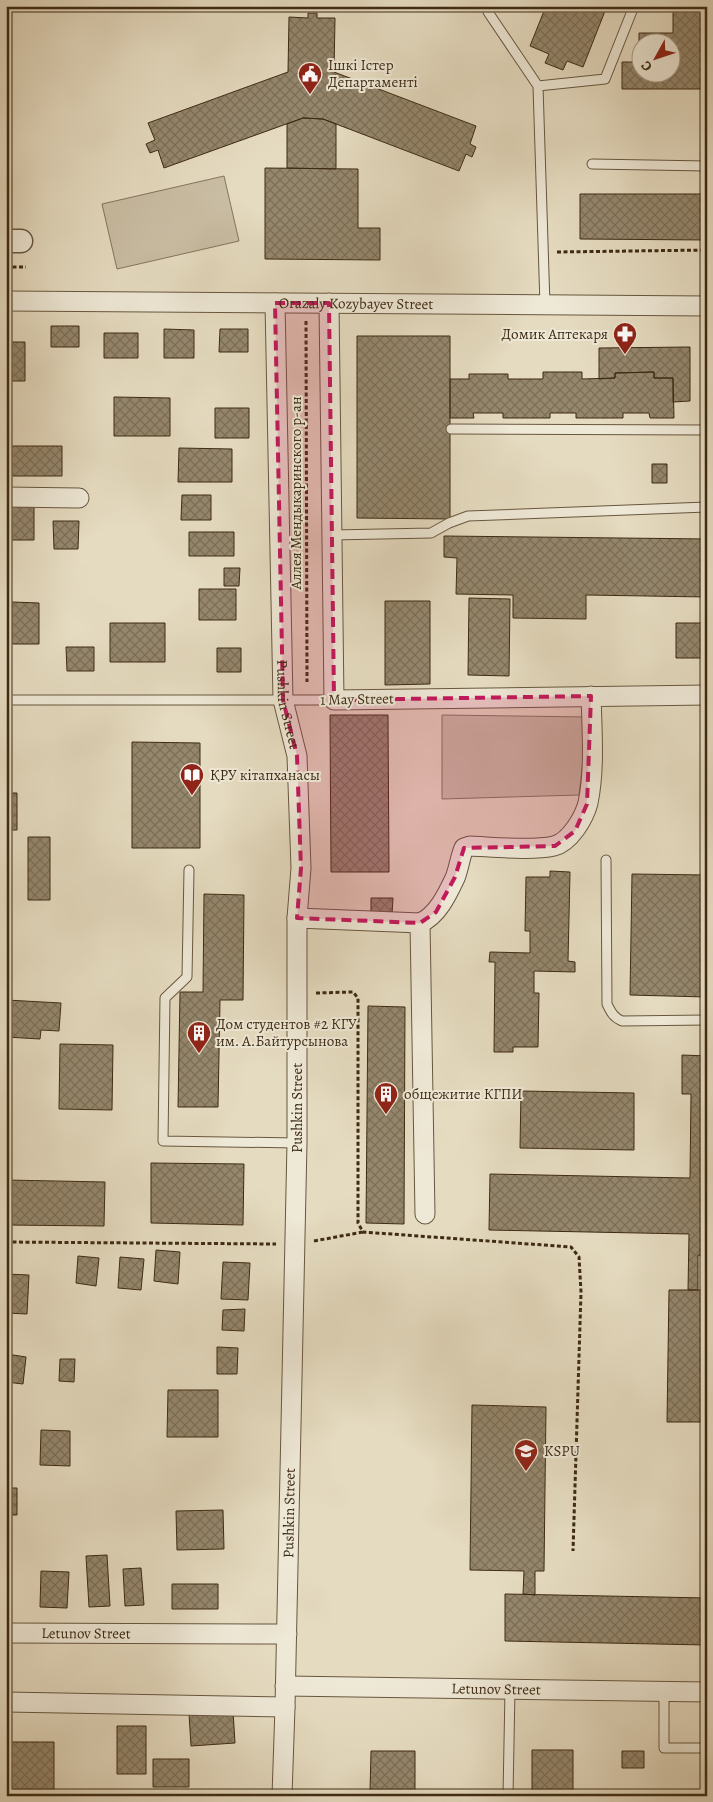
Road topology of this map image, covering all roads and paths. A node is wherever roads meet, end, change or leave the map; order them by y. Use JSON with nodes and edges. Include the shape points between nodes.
{"nodes":[{"id":1,"x":490,"y":6,"type":"edge"},
{"id":2,"x":634,"y":6,"type":"edge"},
{"id":3,"x":538,"y":86,"type":"junction"},
{"id":4,"x":592,"y":164,"type":"dead end"},
{"id":5,"x":707,"y":166,"type":"edge"},
{"id":6,"x":707,"y":250,"type":"edge"},
{"id":7,"x":543,"y":252,"type":"junction"},
{"id":8,"x":6,"y":267,"type":"edge"},
{"id":9,"x":26,"y":267,"type":"dead end"},
{"id":10,"x":6,"y":301,"type":"edge"},
{"id":11,"x":275,"y":303,"type":"junction"},
{"id":12,"x":306,"y":303,"type":"junction"},
{"id":13,"x":329,"y":303,"type":"junction"},
{"id":14,"x":545,"y":305,"type":"junction"},
{"id":15,"x":707,"y":306,"type":"edge"},
{"id":16,"x":451,"y":429,"type":"dead end"},
{"id":17,"x":707,"y":430,"type":"edge"},
{"id":18,"x":6,"y":497,"type":"edge"},
{"id":19,"x":78,"y":498,"type":"dead end"},
{"id":20,"x":707,"y":507,"type":"edge"},
{"id":21,"x":332,"y":536,"type":"junction"},
{"id":22,"x":308,"y":682,"type":"junction"},
{"id":23,"x":283,"y":691,"type":"junction"},
{"id":24,"x":334,"y":691,"type":"junction"},
{"id":25,"x":707,"y":695,"type":"edge"},
{"id":26,"x":591,"y":696,"type":"junction"},
{"id":27,"x":6,"y":700,"type":"edge"},
{"id":28,"x":606,"y":860,"type":"dead end"},
{"id":29,"x":189,"y":870,"type":"dead end"},
{"id":30,"x":297,"y":918,"type":"junction"},
{"id":31,"x":420,"y":923,"type":"junction"},
{"id":32,"x":297,"y":993,"type":"junction"},
{"id":33,"x":707,"y":1020,"type":"edge"},
{"id":34,"x":297,"y":1143,"type":"junction"},
{"id":35,"x":425,"y":1214,"type":"dead end"},
{"id":36,"x":363,"y":1232,"type":"junction"},
{"id":37,"x":6,"y":1242,"type":"edge"},
{"id":38,"x":295,"y":1244,"type":"junction"},
{"id":39,"x":573,"y":1551,"type":"dead end"},
{"id":40,"x":6,"y":1632,"type":"edge"},
{"id":41,"x":287,"y":1634,"type":"junction"},
{"id":42,"x":286,"y":1686,"type":"junction"},
{"id":43,"x":510,"y":1690,"type":"junction"},
{"id":44,"x":664,"y":1692,"type":"junction"},
{"id":45,"x":707,"y":1692,"type":"edge"},
{"id":46,"x":6,"y":1702,"type":"edge"},
{"id":47,"x":285,"y":1707,"type":"junction"},
{"id":48,"x":707,"y":1748,"type":"edge"},
{"id":49,"x":282,"y":1796,"type":"edge"},
{"id":50,"x":508,"y":1796,"type":"edge"}],
"edges":[{"from":1,"to":3,"type":"lane","via":[[488,12]]},
{"from":2,"to":3,"type":"lane","via":[[605,79]]},
{"from":3,"to":7,"type":"lane"},
{"from":4,"to":5,"type":"lane"},
{"from":6,"to":7,"type":"path"},
{"from":7,"to":14,"type":"lane"},
{"from":8,"to":9,"type":"path"},
{"from":10,"to":11,"type":"street","name":"Orazaly Kozybayev Street"},
{"from":11,"to":12,"type":"street","name":"Orazaly Kozybayev Street"},
{"from":11,"to":23,"type":"street","name":"Pushkin Street"},
{"from":12,"to":13,"type":"street","name":"Orazaly Kozybayev Street"},
{"from":12,"to":22,"type":"path","name":"Аллея Мендыкаринского р-ан"},
{"from":13,"to":14,"type":"street","name":"Orazaly Kozybayev Street"},
{"from":13,"to":21,"type":"street"},
{"from":14,"to":15,"type":"street","name":"Orazaly Kozybayev Street"},
{"from":16,"to":17,"type":"lane"},
{"from":18,"to":19,"type":"street"},
{"from":20,"to":21,"type":"lane","via":[[468,516],[431,533]]},
{"from":21,"to":24,"type":"street"},
{"from":22,"to":23,"type":"path"},
{"from":22,"to":24,"type":"path"},
{"from":23,"to":24,"type":"lane","name":"1 May Street"},
{"from":23,"to":27,"type":"lane","name":"1 May Street"},
{"from":23,"to":30,"type":"street","name":"Pushkin Street","via":[[297,756],[301,868]]},
{"from":24,"to":26,"type":"street","name":"1 May Street"},
{"from":25,"to":26,"type":"street","name":"1 May Street"},
{"from":26,"to":31,"type":"street","via":[[592,761],[588,804],[575,831],[555,846],[464,848],[455,877],[436,912]]},
{"from":28,"to":33,"type":"lane","via":[[607,1004],[611,1013],[622,1021]]},
{"from":29,"to":34,"type":"lane","via":[[187,977],[165,998],[163,1141]]},
{"from":30,"to":31,"type":"street"},
{"from":30,"to":32,"type":"street","name":"Pushkin Street"},
{"from":31,"to":35,"type":"street"},
{"from":32,"to":34,"type":"street","name":"Pushkin Street"},
{"from":32,"to":36,"type":"path","via":[[353,992],[358,998],[358,1223]]},
{"from":34,"to":38,"type":"street","name":"Pushkin Street"},
{"from":36,"to":38,"type":"path"},
{"from":36,"to":39,"type":"path","via":[[571,1247],[579,1257],[581,1292]]},
{"from":37,"to":38,"type":"path"},
{"from":38,"to":41,"type":"street","name":"Pushkin Street"},
{"from":40,"to":41,"type":"street","name":"Letunov Street"},
{"from":41,"to":42,"type":"street","name":"Pushkin Street"},
{"from":42,"to":43,"type":"street","name":"Letunov Street"},
{"from":42,"to":47,"type":"street","name":"Pushkin Street"},
{"from":43,"to":44,"type":"street","name":"Letunov Street"},
{"from":43,"to":50,"type":"lane"},
{"from":44,"to":45,"type":"street","name":"Letunov Street"},
{"from":44,"to":48,"type":"lane","via":[[664,1748]]},
{"from":46,"to":47,"type":"street"},
{"from":47,"to":49,"type":"street","name":"Pushkin Street"}]}
